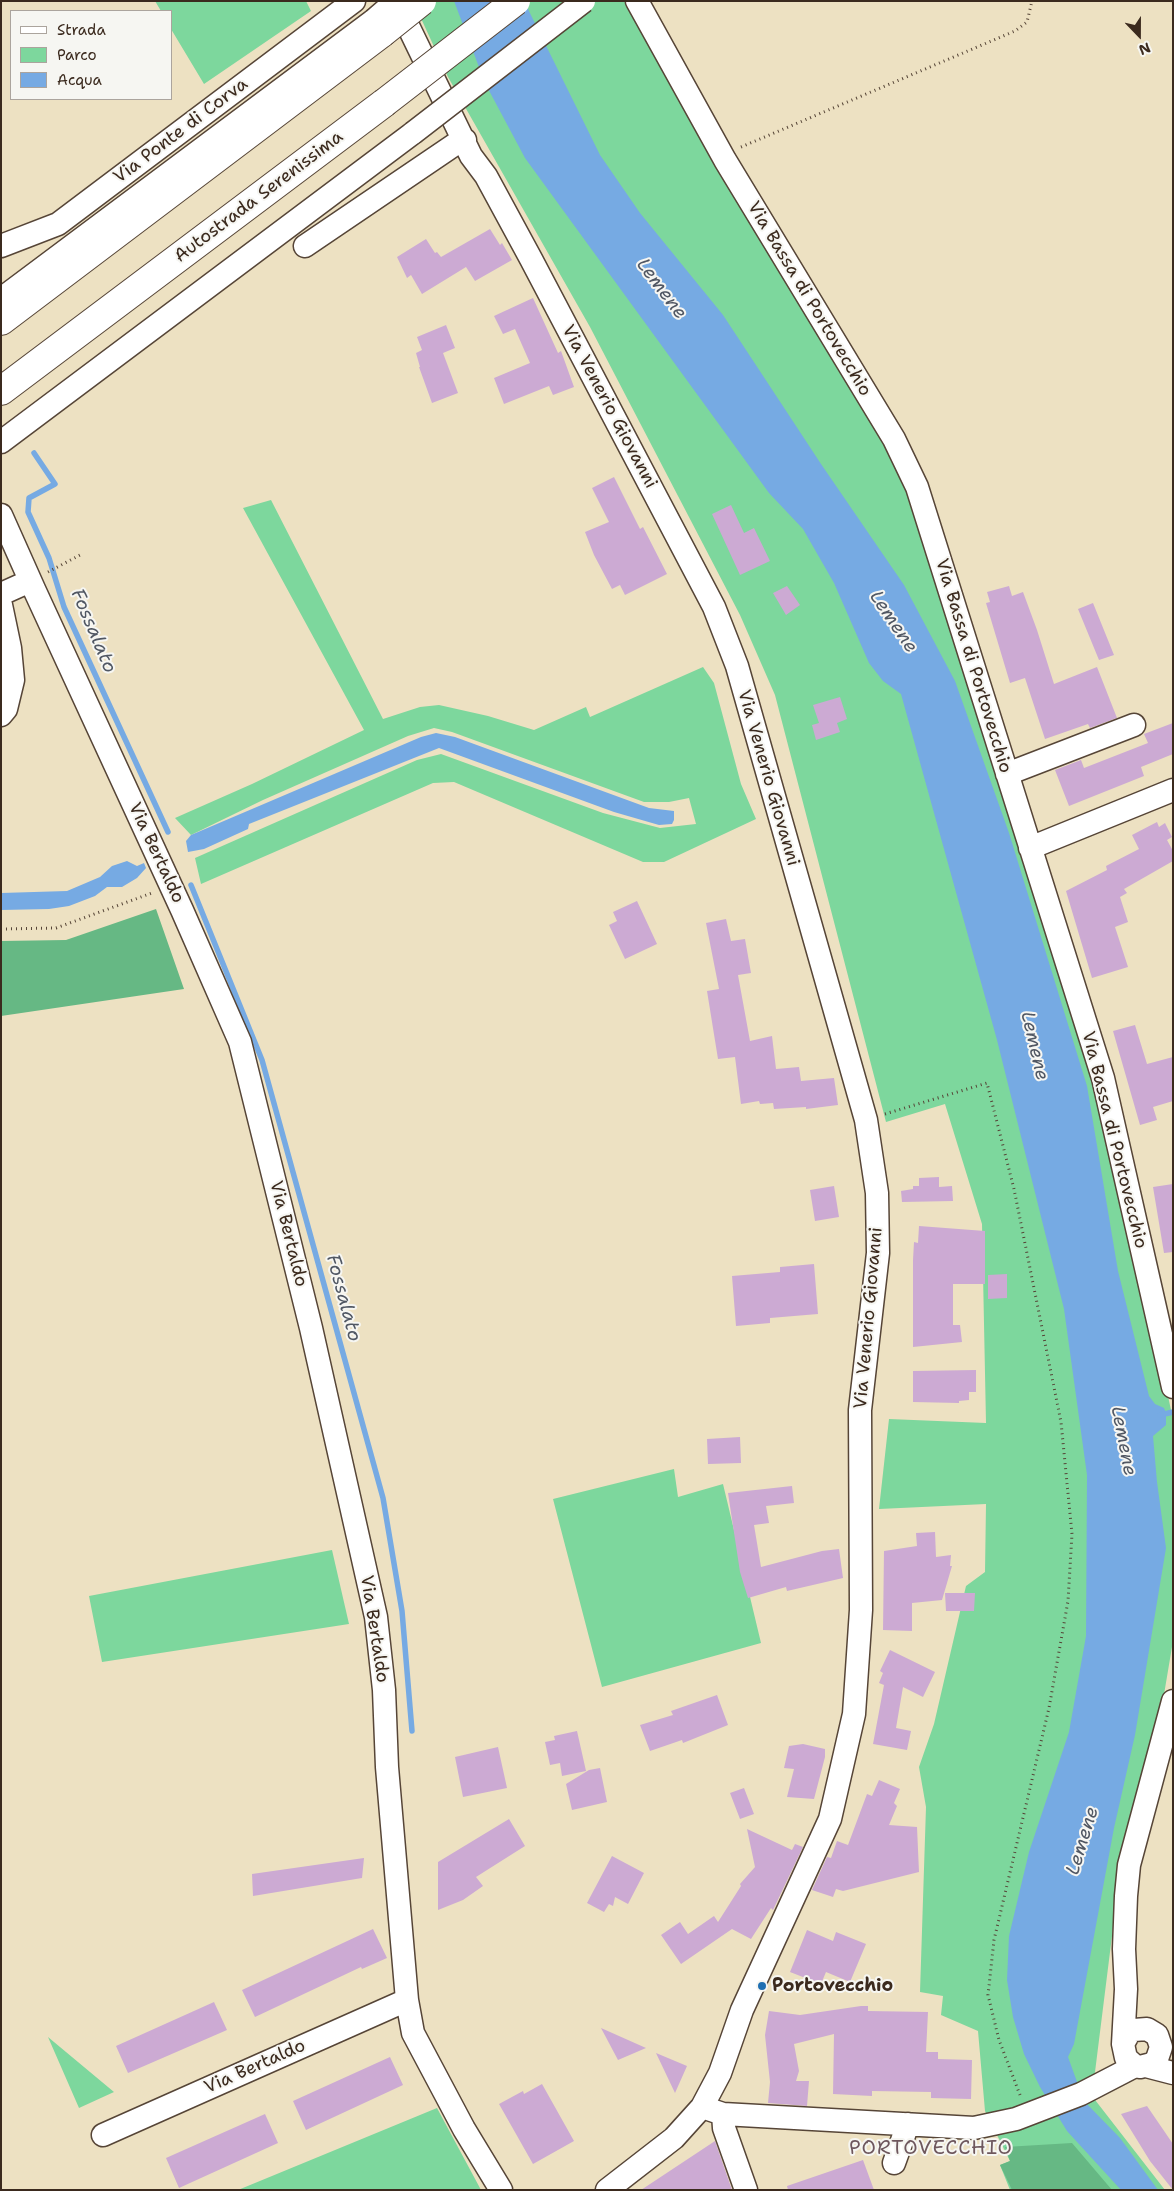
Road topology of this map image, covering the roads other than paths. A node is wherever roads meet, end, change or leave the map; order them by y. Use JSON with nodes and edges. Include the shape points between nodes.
{"nodes":[{"id":1,"x":354,"y":1,"type":"edge"},
{"id":2,"x":396,"y":1,"type":"edge"},
{"id":3,"x":422,"y":1,"type":"edge"},
{"id":4,"x":516,"y":1,"type":"edge"},
{"id":5,"x":584,"y":1,"type":"edge"},
{"id":6,"x":637,"y":1,"type":"edge"},
{"id":7,"x":378,"y":26,"type":"junction"},
{"id":8,"x":465,"y":140,"type":"junction"},
{"id":9,"x":1,"y":246,"type":"edge"},
{"id":10,"x":304,"y":246,"type":"dead end"},
{"id":11,"x":1,"y":300,"type":"edge"},
{"id":12,"x":1,"y":321,"type":"edge"},
{"id":13,"x":1,"y":391,"type":"edge"},
{"id":14,"x":1,"y":442,"type":"edge"},
{"id":15,"x":1,"y":514,"type":"edge"},
{"id":16,"x":38,"y":577,"type":"junction"},
{"id":17,"x":1,"y":594,"type":"edge"},
{"id":18,"x":1,"y":605,"type":"edge"},
{"id":19,"x":1,"y":715,"type":"edge"},
{"id":20,"x":1134,"y":725,"type":"dead end"},
{"id":21,"x":1007,"y":774,"type":"junction"},
{"id":22,"x":1173,"y":790,"type":"edge"},
{"id":23,"x":1030,"y":848,"type":"junction"},
{"id":24,"x":1173,"y":1387,"type":"edge"},
{"id":25,"x":1173,"y":1701,"type":"edge"},
{"id":26,"x":1126,"y":1989,"type":"junction"},
{"id":27,"x":407,"y":2000,"type":"junction"},
{"id":28,"x":1162,"y":2043,"type":"edge"},
{"id":29,"x":1132,"y":2056,"type":"junction"},
{"id":30,"x":1173,"y":2073,"type":"edge"},
{"id":31,"x":702,"y":2107,"type":"junction"},
{"id":32,"x":724,"y":2114,"type":"junction"},
{"id":33,"x":908,"y":2124,"type":"junction"},
{"id":34,"x":103,"y":2135,"type":"dead end"},
{"id":35,"x":894,"y":2163,"type":"dead end"},
{"id":36,"x":501,"y":2190,"type":"edge"},
{"id":37,"x":606,"y":2190,"type":"edge"},
{"id":38,"x":746,"y":2190,"type":"edge"}],
"edges":[{"from":1,"to":9,"type":"street","name":"Via Ponte di Corva","via":[[58,224]]},
{"from":2,"to":7,"type":"street","bridge":true},
{"from":2,"to":8,"type":"street","name":"Via Venerio Giovanni"},
{"from":3,"to":7,"type":"highway","bridge":true},
{"from":4,"to":13,"type":"highway","name":"Autostrada Serenissima","bridge":true},
{"from":5,"to":14,"type":"street","bridge":true,"via":[[414,134]]},
{"from":6,"to":21,"type":"street","name":"Via Bassa di Portovecchio","via":[[725,160],[894,439],[917,487]]},
{"from":7,"to":11,"type":"street","via":[[126,204]]},
{"from":7,"to":12,"type":"highway"},
{"from":8,"to":10,"type":"street"},
{"from":8,"to":31,"type":"street","name":"Via Venerio Giovanni","via":[[714,607],[737,666],[866,1120],[877,1193],[878,1253],[860,1410],[861,1610],[854,1714],[830,1819],[742,2010],[720,2073]]},
{"from":15,"to":16,"type":"street","name":"Via Bertaldo"},
{"from":16,"to":17,"type":"street"},
{"from":16,"to":27,"type":"street","name":"Via Bertaldo","via":[[240,1042],[311,1328],[376,1617]]},
{"from":18,"to":19,"type":"street","via":[[13,680],[6,709]]},
{"from":20,"to":21,"type":"street"},
{"from":21,"to":23,"type":"street","name":"Via Bassa di Portovecchio"},
{"from":22,"to":23,"type":"street"},
{"from":23,"to":24,"type":"street","name":"Via Bassa di Portovecchio","via":[[1103,1078]]},
{"from":25,"to":26,"type":"street","via":[[1130,1865],[1124,1949]]},
{"from":26,"to":28,"type":"street"},
{"from":26,"to":29,"type":"street"},
{"from":27,"to":34,"type":"street","name":"Via Bertaldo"},
{"from":27,"to":36,"type":"street","name":"Via Bertaldo","via":[[412,2033]]},
{"from":28,"to":29,"type":"street","via":[[1157,2059]]},
{"from":28,"to":29,"type":"street","via":[[1147,2029],[1134,2030],[1129,2033]]},
{"from":29,"to":30,"type":"street"},
{"from":29,"to":33,"type":"street","via":[[1090,2088],[1027,2115],[974,2128]]},
{"from":31,"to":32,"type":"street"},
{"from":31,"to":37,"type":"street","name":"Via Venerio Giovanni","via":[[674,2138]]},
{"from":32,"to":33,"type":"street"},
{"from":32,"to":38,"type":"street","via":[[724,2128]]},
{"from":33,"to":35,"type":"street"}]}
